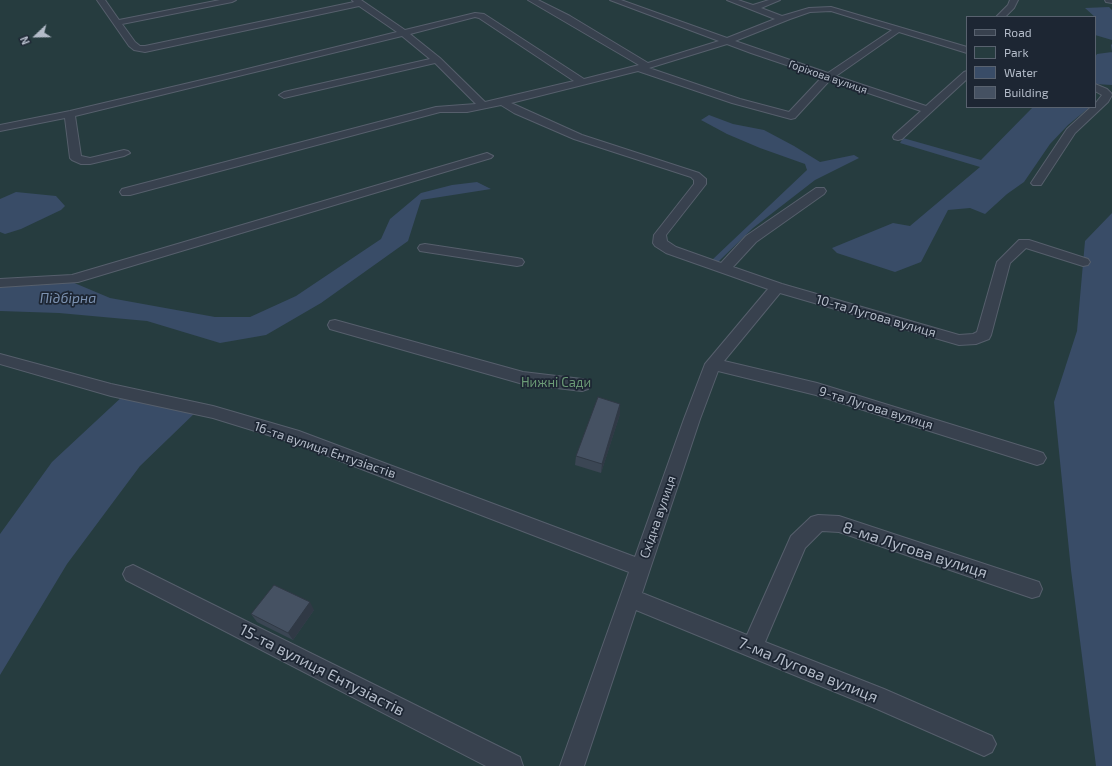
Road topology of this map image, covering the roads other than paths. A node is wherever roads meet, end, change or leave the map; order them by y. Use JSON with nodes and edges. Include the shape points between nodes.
{"nodes":[{"id":1,"x":101,"y":0,"type":"edge"},
{"id":2,"x":177,"y":0,"type":"edge"},
{"id":3,"x":232,"y":0,"type":"edge"},
{"id":4,"x":532,"y":0,"type":"edge"},
{"id":5,"x":614,"y":0,"type":"edge"},
{"id":6,"x":731,"y":0,"type":"edge"},
{"id":7,"x":776,"y":0,"type":"edge"},
{"id":8,"x":358,"y":1,"type":"edge"},
{"id":9,"x":1012,"y":3,"type":"edge"},
{"id":10,"x":754,"y":8,"type":"junction"},
{"id":11,"x":184,"y":10,"type":"junction"},
{"id":12,"x":1001,"y":16,"type":"edge"},
{"id":13,"x":783,"y":19,"type":"junction"},
{"id":14,"x":116,"y":23,"type":"junction"},
{"id":15,"x":898,"y":29,"type":"junction"},
{"id":16,"x":404,"y":33,"type":"junction"},
{"id":17,"x":966,"y":40,"type":"edge"},
{"id":18,"x":728,"y":41,"type":"junction"},
{"id":19,"x":953,"y":46,"type":"junction"},
{"id":20,"x":966,"y":50,"type":"edge"},
{"id":21,"x":437,"y":60,"type":"junction"},
{"id":22,"x":642,"y":67,"type":"junction"},
{"id":23,"x":966,"y":75,"type":"edge"},
{"id":24,"x":828,"y":77,"type":"junction"},
{"id":25,"x":582,"y":82,"type":"junction"},
{"id":26,"x":1099,"y":89,"type":"edge"},
{"id":27,"x":284,"y":95,"type":"dead end"},
{"id":28,"x":502,"y":102,"type":"junction"},
{"id":29,"x":482,"y":105,"type":"junction"},
{"id":30,"x":928,"y":110,"type":"junction"},
{"id":31,"x":70,"y":114,"type":"junction"},
{"id":32,"x":0,"y":128,"type":"edge"},
{"id":33,"x":898,"y":137,"type":"dead end"},
{"id":34,"x":124,"y":153,"type":"dead end"},
{"id":35,"x":487,"y":156,"type":"dead end"},
{"id":36,"x":1036,"y":183,"type":"dead end"},
{"id":37,"x":820,"y":191,"type":"dead end"},
{"id":38,"x":126,"y":192,"type":"dead end"},
{"id":39,"x":425,"y":248,"type":"dead end"},
{"id":40,"x":517,"y":262,"type":"dead end"},
{"id":41,"x":1083,"y":262,"type":"dead end"},
{"id":42,"x":724,"y":268,"type":"junction"},
{"id":43,"x":0,"y":283,"type":"edge"},
{"id":44,"x":777,"y":287,"type":"junction"},
{"id":45,"x":335,"y":325,"type":"dead end"},
{"id":46,"x":0,"y":359,"type":"edge"},
{"id":47,"x":713,"y":364,"type":"junction"},
{"id":48,"x":582,"y":385,"type":"dead end"},
{"id":49,"x":1037,"y":458,"type":"dead end"},
{"id":50,"x":641,"y":568,"type":"junction"},
{"id":51,"x":133,"y":574,"type":"dead end"},
{"id":52,"x":1032,"y":589,"type":"dead end"},
{"id":53,"x":630,"y":598,"type":"junction"},
{"id":54,"x":752,"y":648,"type":"junction"},
{"id":55,"x":984,"y":744,"type":"dead end"},
{"id":56,"x":511,"y":766,"type":"edge"},
{"id":57,"x":572,"y":766,"type":"edge"}],
"edges":[{"from":1,"to":14,"type":"street"},
{"from":2,"to":11,"type":"street"},
{"from":3,"to":11,"type":"street"},
{"from":4,"to":22,"type":"street","via":[[567,18]]},
{"from":5,"to":18,"type":"street","name":"Горіхова вулиця"},
{"from":6,"to":10,"type":"street"},
{"from":7,"to":10,"type":"street"},
{"from":8,"to":14,"type":"street","via":[[145,48],[137,48],[132,44]]},
{"from":8,"to":16,"type":"street"},
{"from":9,"to":12,"type":"street"},
{"from":10,"to":13,"type":"street"},
{"from":11,"to":14,"type":"street"},
{"from":13,"to":15,"type":"street","via":[[809,10],[831,9]]},
{"from":13,"to":18,"type":"street"},
{"from":15,"to":19,"type":"street"},
{"from":15,"to":24,"type":"street"},
{"from":16,"to":21,"type":"street"},
{"from":16,"to":25,"type":"street","via":[[466,17],[481,16]]},
{"from":16,"to":31,"type":"street"},
{"from":17,"to":19,"type":"street"},
{"from":18,"to":22,"type":"street"},
{"from":18,"to":24,"type":"street","name":"Горіхова вулиця"},
{"from":19,"to":20,"type":"street"},
{"from":21,"to":27,"type":"street"},
{"from":21,"to":29,"type":"street"},
{"from":22,"to":24,"type":"street","via":[[736,101],[791,116]]},
{"from":22,"to":25,"type":"street"},
{"from":23,"to":30,"type":"street"},
{"from":24,"to":30,"type":"street","name":"Горіхова вулиця"},
{"from":25,"to":28,"type":"street"},
{"from":26,"to":36,"type":"street","via":[[1107,95],[1103,102],[1071,131]]},
{"from":28,"to":29,"type":"street"},
{"from":28,"to":42,"type":"street","name":"10-та Лугова вулиця","via":[[578,137],[695,175],[700,179],[700,184],[660,235],[660,243],[671,250]]},
{"from":29,"to":38,"type":"street","via":[[467,109],[440,108]]},
{"from":30,"to":33,"type":"street"},
{"from":31,"to":32,"type":"street"},
{"from":31,"to":34,"type":"street","via":[[76,158],[90,161]]},
{"from":35,"to":43,"type":"street","via":[[73,279]]},
{"from":37,"to":42,"type":"street","via":[[751,239]]},
{"from":39,"to":40,"type":"street"},
{"from":41,"to":44,"type":"street","name":"10-та Лугова вулиця","via":[[1024,243],[1004,262],[984,335],[976,339],[959,340]]},
{"from":42,"to":44,"type":"street","name":"10-та Лугова вулиця"},
{"from":44,"to":47,"type":"street","name":"Східна вулиця"},
{"from":45,"to":48,"type":"street","via":[[523,378]]},
{"from":46,"to":50,"type":"street","name":"16-та вулиця Ентузіастів","via":[[111,390],[213,412],[299,438]]},
{"from":47,"to":49,"type":"street","name":"9-та Лугова вулиця","via":[[817,389]]},
{"from":47,"to":50,"type":"street","name":"Східна вулиця"},
{"from":50,"to":53,"type":"street","name":"Східна вулиця"},
{"from":51,"to":56,"type":"street","name":"15-та вулиця Ентузіастів"},
{"from":52,"to":54,"type":"street","name":"8-ма Лугова вулиця","via":[[839,524],[818,523],[798,542]]},
{"from":53,"to":54,"type":"street","name":"7-ма Лугова вулиця"},
{"from":53,"to":57,"type":"street","name":"Східна вулиця"},
{"from":54,"to":55,"type":"street","name":"7-ма Лугова вулиця","via":[[884,700]]}]}
